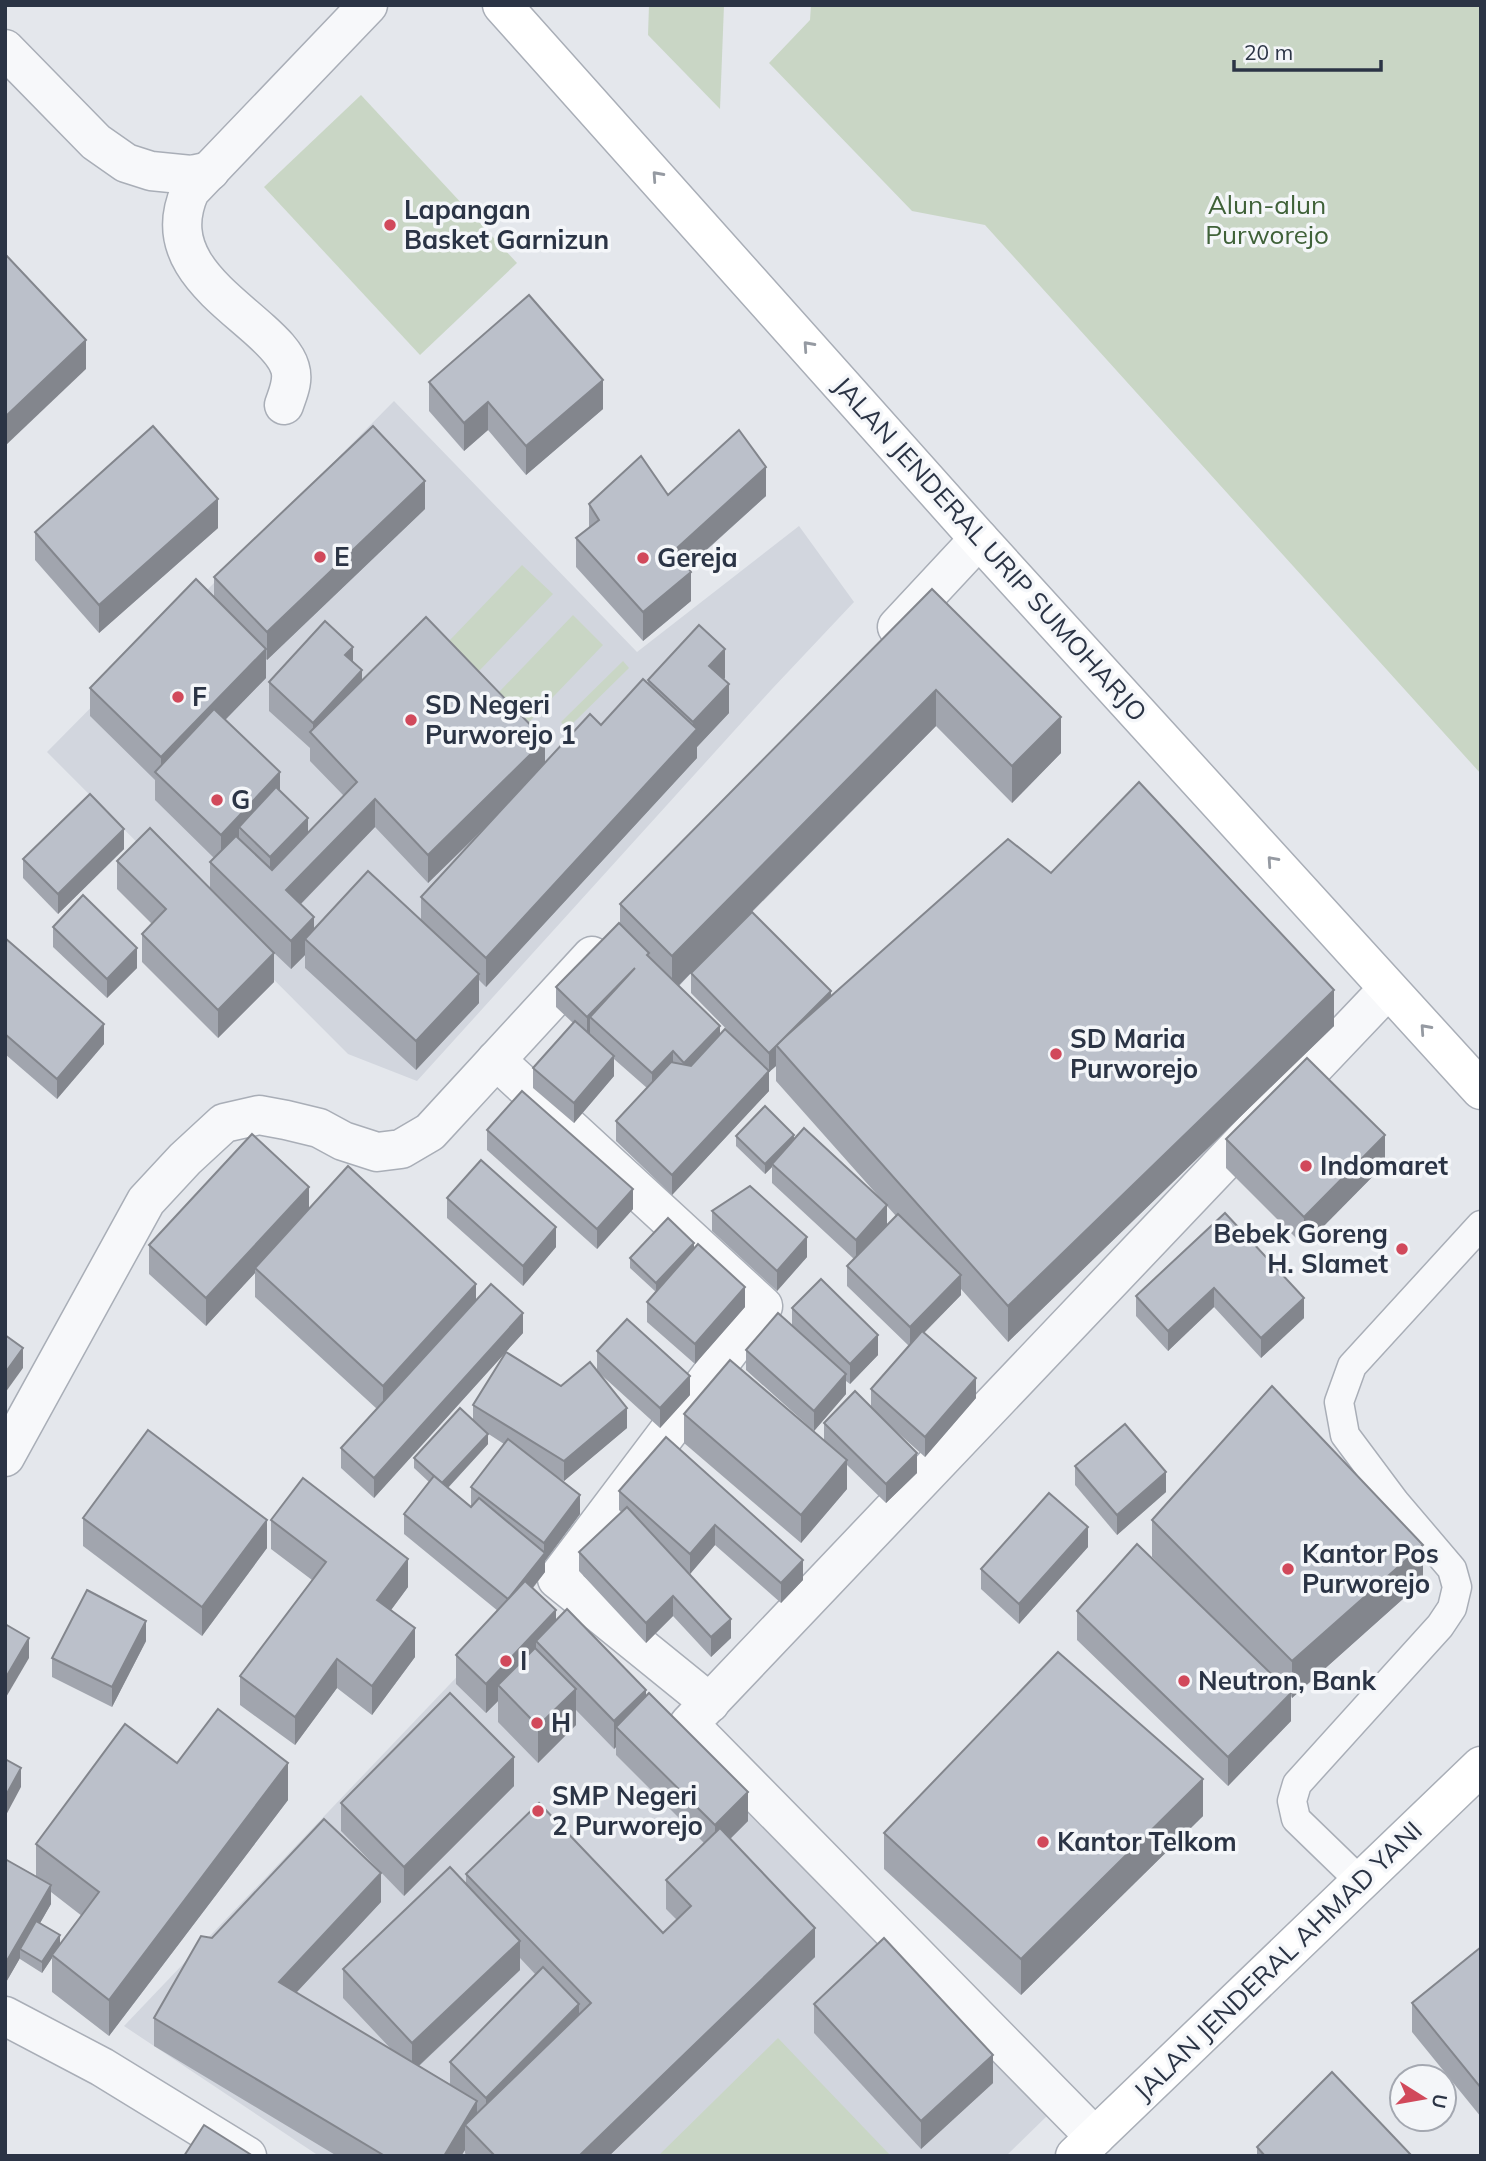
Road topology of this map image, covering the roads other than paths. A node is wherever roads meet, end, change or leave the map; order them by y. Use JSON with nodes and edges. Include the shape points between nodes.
{"nodes":[{"id":1,"x":368,"y":5,"type":"edge"},
{"id":2,"x":502,"y":5,"type":"edge"},
{"id":3,"x":538,"y":23,"type":"edge"},
{"id":4,"x":5,"y":49,"type":"edge"},
{"id":5,"x":210,"y":171,"type":"junction"},
{"id":6,"x":284,"y":405,"type":"dead end"},
{"id":7,"x":979,"y":539,"type":"junction"},
{"id":8,"x":876,"y":651,"type":"edge"},
{"id":9,"x":620,"y":927,"type":"edge"},
{"id":10,"x":1388,"y":989,"type":"junction"},
{"id":11,"x":496,"y":1060,"type":"junction"},
{"id":12,"x":1481,"y":1090,"type":"edge"},
{"id":13,"x":1481,"y":1225,"type":"edge"},
{"id":14,"x":5,"y":1457,"type":"edge"},
{"id":15,"x":710,"y":1703,"type":"junction"},
{"id":16,"x":1481,"y":1766,"type":"edge"},
{"id":17,"x":1361,"y":1882,"type":"junction"},
{"id":18,"x":5,"y":2015,"type":"edge"},
{"id":19,"x":1085,"y":2146,"type":"edge"},
{"id":20,"x":247,"y":2156,"type":"edge"}],
"edges":[{"from":1,"to":5,"type":"street"},
{"from":2,"to":3,"type":"main road","name":"JALAN JENDERAL URIP SUMOHARJO"},
{"from":7,"to":3,"type":"main road","name":"JALAN JENDERAL URIP SUMOHARJO","one_way":true},
{"from":4,"to":5,"type":"street","via":[[96,142],[127,163],[150,171],[191,175]]},
{"from":5,"to":6,"type":"street","via":[[190,191],[182,208],[190,261],[274,343],[290,368],[292,383]]},
{"from":7,"to":8,"type":"street"},
{"from":10,"to":7,"type":"main road","name":"JALAN JENDERAL URIP SUMOHARJO","one_way":true},
{"from":9,"to":11,"type":"street"},
{"from":12,"to":10,"type":"main road","name":"JALAN JENDERAL URIP SUMOHARJO","one_way":true},
{"from":10,"to":15,"type":"street"},
{"from":11,"to":14,"type":"street","via":[[430,1132],[401,1149],[377,1152],[319,1128],[259,1115],[224,1122],[146,1201]]},
{"from":11,"to":15,"type":"street","via":[[763,1306],[557,1579]]},
{"from":13,"to":17,"type":"lane","via":[[1352,1366],[1339,1402],[1345,1435],[1452,1569],[1457,1587],[1452,1608],[1440,1626],[1297,1784],[1292,1801],[1296,1819]]},
{"from":15,"to":19,"type":"street","via":[[689,1724]]},
{"from":16,"to":17,"type":"main road","name":"JALAN JENDERAL AHMAD YANI"},
{"from":17,"to":19,"type":"main road","name":"JALAN JENDERAL AHMAD YANI"},
{"from":18,"to":20,"type":"street","via":[[102,2067]]}]}
